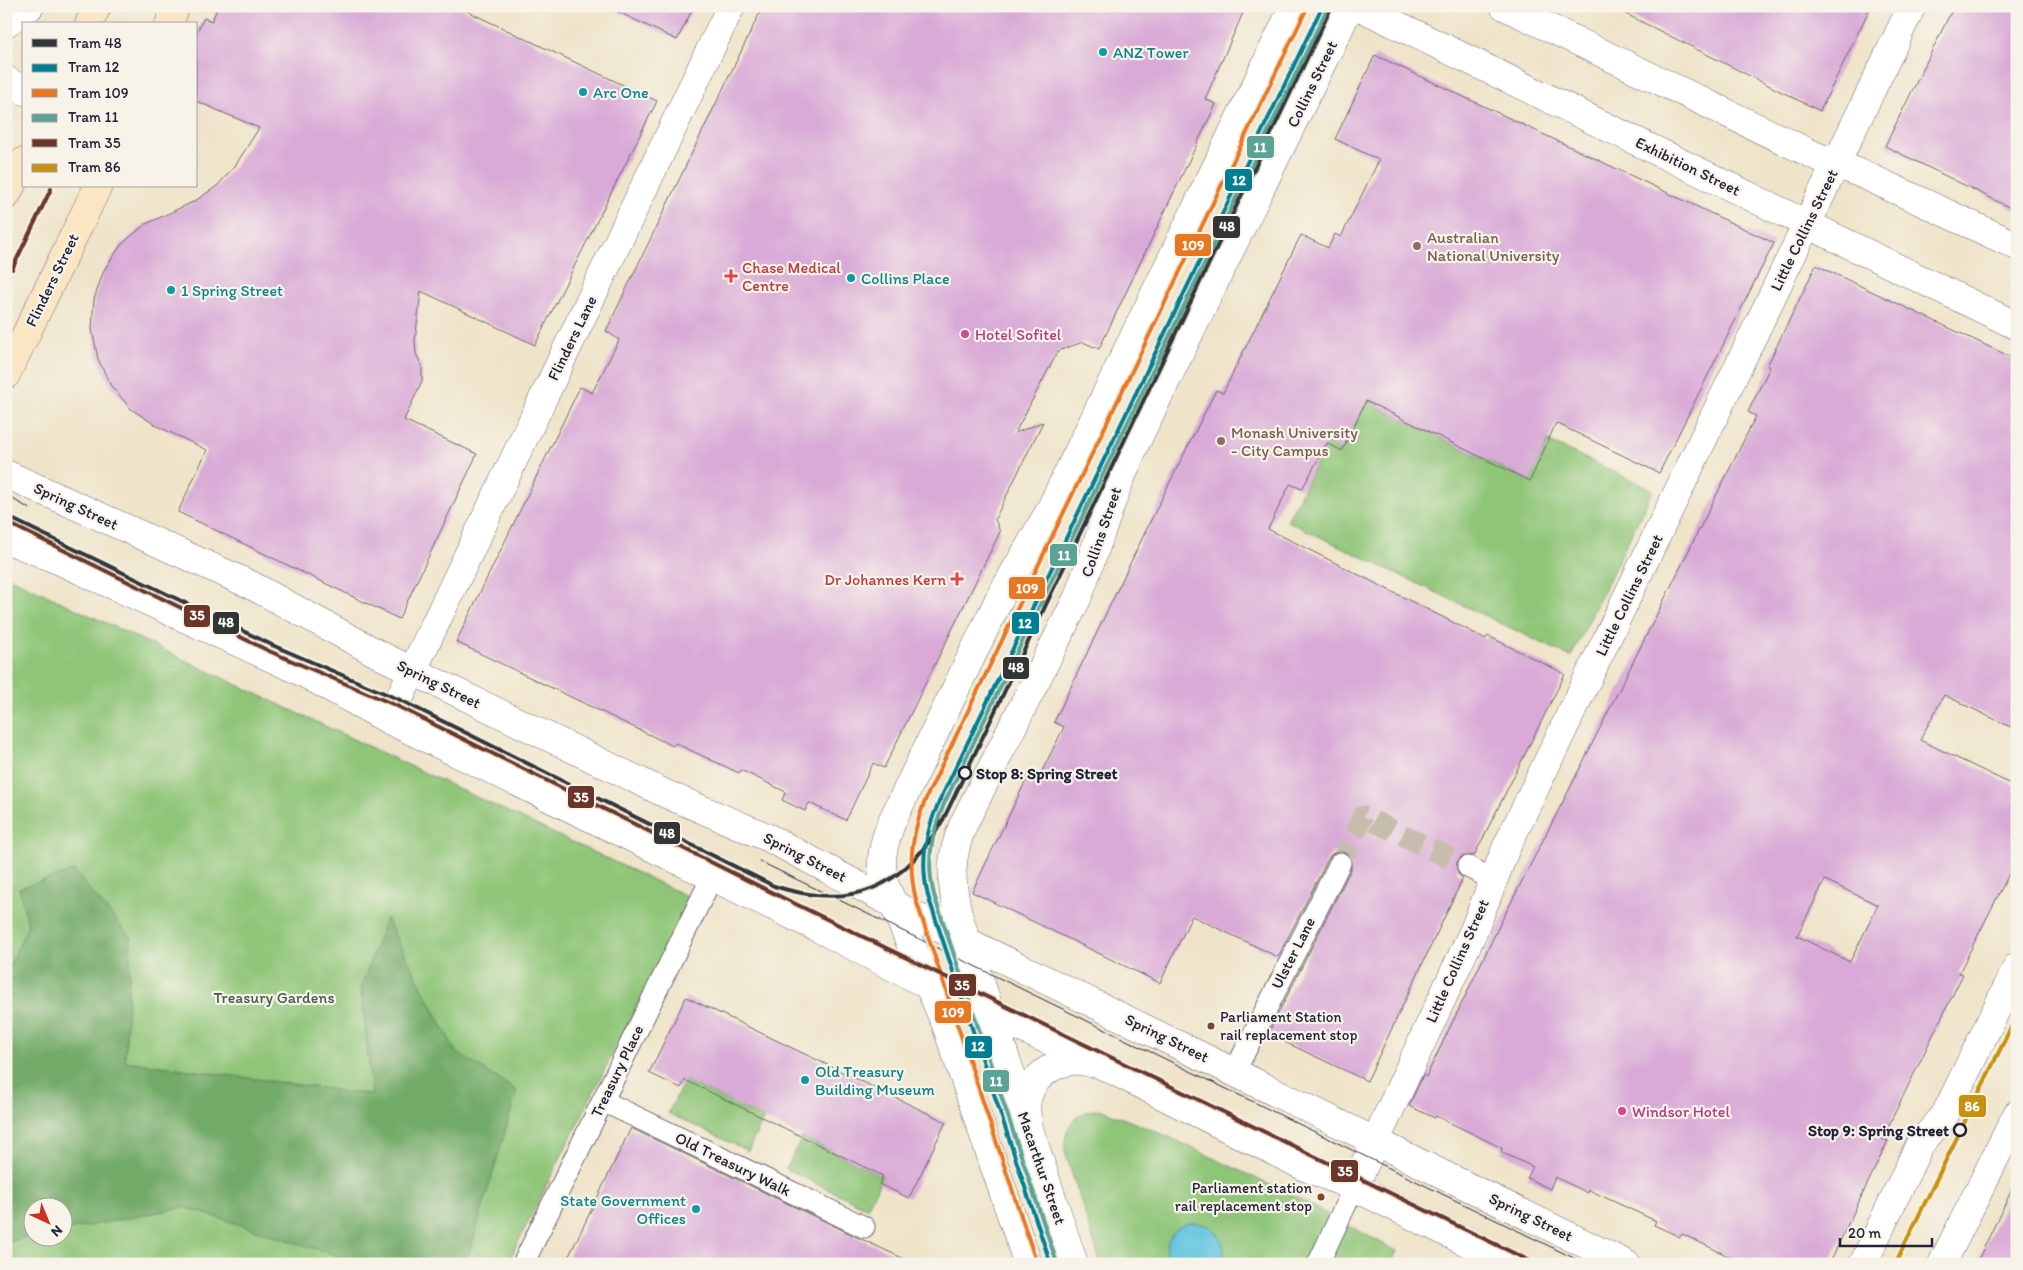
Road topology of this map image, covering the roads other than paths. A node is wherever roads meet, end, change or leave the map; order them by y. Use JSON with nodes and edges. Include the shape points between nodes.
{"nodes":[{"id":1,"x":30,"y":6,"type":"edge"},
{"id":2,"x":98,"y":6,"type":"edge"},
{"id":3,"x":176,"y":6,"type":"edge"},
{"id":4,"x":731,"y":6,"type":"edge"},
{"id":5,"x":1294,"y":6,"type":"edge"},
{"id":6,"x":1350,"y":6,"type":"edge"},
{"id":7,"x":1358,"y":6,"type":"edge"},
{"id":8,"x":1504,"y":6,"type":"edge"},
{"id":9,"x":1912,"y":6,"type":"edge"},
{"id":10,"x":90,"y":22,"type":"edge"},
{"id":11,"x":170,"y":22,"type":"edge"},
{"id":12,"x":6,"y":23,"type":"edge"},
{"id":13,"x":6,"y":80,"type":"edge"},
{"id":14,"x":22,"y":90,"type":"edge"},
{"id":15,"x":22,"y":164,"type":"edge"},
{"id":16,"x":1836,"y":164,"type":"junction"},
{"id":17,"x":97,"y":188,"type":"edge"},
{"id":18,"x":6,"y":196,"type":"edge"},
{"id":19,"x":1807,"y":224,"type":"junction"},
{"id":20,"x":2017,"y":246,"type":"edge"},
{"id":21,"x":2017,"y":326,"type":"edge"},
{"id":22,"x":6,"y":375,"type":"edge"},
{"id":23,"x":6,"y":474,"type":"edge"},
{"id":24,"x":6,"y":539,"type":"edge"},
{"id":25,"x":412,"y":671,"type":"junction"},
{"id":26,"x":389,"y":720,"type":"junction"},
{"id":27,"x":898,"y":809,"type":"junction"},
{"id":28,"x":1340,"y":863,"type":"tunnel mouth"},
{"id":29,"x":1468,"y":867,"type":"tunnel mouth"},
{"id":30,"x":832,"y":871,"type":"junction"},
{"id":31,"x":712,"y":877,"type":"junction"},
{"id":32,"x":1492,"y":879,"type":"junction"},
{"id":33,"x":892,"y":904,"type":"junction"},
{"id":34,"x":966,"y":941,"type":"junction"},
{"id":35,"x":2017,"y":967,"type":"edge"},
{"id":36,"x":928,"y":985,"type":"junction"},
{"id":37,"x":991,"y":1014,"type":"junction"},
{"id":38,"x":1106,"y":1068,"type":"junction"},
{"id":39,"x":1235,"y":1071,"type":"junction"},
{"id":40,"x":602,"y":1101,"type":"junction"},
{"id":41,"x":2017,"y":1114,"type":"edge"},
{"id":42,"x":1027,"y":1122,"type":"junction"},
{"id":43,"x":1375,"y":1140,"type":"junction"},
{"id":44,"x":1354,"y":1187,"type":"junction"},
{"id":45,"x":864,"y":1227,"type":"dead end"},
{"id":46,"x":523,"y":1264,"type":"edge"},
{"id":47,"x":1028,"y":1264,"type":"edge"},
{"id":48,"x":1074,"y":1264,"type":"edge"},
{"id":49,"x":1318,"y":1264,"type":"edge"},
{"id":50,"x":1511,"y":1264,"type":"edge"},
{"id":51,"x":1626,"y":1264,"type":"edge"},
{"id":52,"x":1863,"y":1264,"type":"edge"},
{"id":53,"x":1942,"y":1264,"type":"edge"}],
"edges":[{"from":1,"to":12,"type":"street"},
{"from":2,"to":10,"type":"main road"},
{"from":3,"to":11,"type":"main road"},
{"from":4,"to":25,"type":"street","name":"Flinders Lane"},
{"from":5,"to":27,"type":"street","via":[[1049,512],[999,599]]},
{"from":6,"to":34,"type":"street","name":"Collins Street","via":[[1137,440],[1078,597],[954,846],[952,885]]},
{"from":7,"to":19,"type":"street","name":"Exhibition Street"},
{"from":8,"to":16,"type":"street"},
{"from":9,"to":16,"type":"street","name":"Little Collins Street"},
{"from":13,"to":14,"type":"street"},
{"from":15,"to":18,"type":"main road"},
{"from":16,"to":19,"type":"street","name":"Little Collins Street"},
{"from":16,"to":20,"type":"street"},
{"from":17,"to":22,"type":"main road","name":"Flinders Street"},
{"from":19,"to":21,"type":"street","name":"Exhibition Street"},
{"from":19,"to":32,"type":"street","name":"Little Collins Street"},
{"from":23,"to":25,"type":"street","name":"Spring Street","via":[[251,585],[346,639]]},
{"from":24,"to":26,"type":"street","via":[[300,671]]},
{"from":25,"to":26,"type":"street","name":"Flinders Lane"},
{"from":25,"to":30,"type":"street","name":"Spring Street","via":[[657,789],[769,838]]},
{"from":26,"to":31,"type":"street"},
{"from":27,"to":30,"type":"street","via":[[868,864],[852,874]]},
{"from":27,"to":33,"type":"street","via":[[888,831],[881,864]]},
{"from":28,"to":39,"type":"street","name":"Ulster Lane"},
{"from":29,"to":32,"type":"street"},
{"from":30,"to":33,"type":"street","name":"Spring Street"},
{"from":31,"to":36,"type":"street"},
{"from":31,"to":40,"type":"street","name":"Treasury Place"},
{"from":32,"to":43,"type":"street","name":"Little Collins Street","via":[[1474,930]]},
{"from":33,"to":34,"type":"street","name":"Spring Street"},
{"from":33,"to":36,"type":"street"},
{"from":34,"to":37,"type":"street","name":"Collins Street"},
{"from":34,"to":39,"type":"street","name":"Spring Street"},
{"from":35,"to":52,"type":"street","via":[[1945,1115],[1920,1144]]},
{"from":36,"to":37,"type":"street"},
{"from":36,"to":47,"type":"street","via":[[956,1053]]},
{"from":37,"to":38,"type":"street"},
{"from":37,"to":42,"type":"street","name":"Macarthur Street"},
{"from":38,"to":42,"type":"street","via":[[1085,1061],[1071,1061],[1050,1069],[1028,1094]]},
{"from":38,"to":44,"type":"street","via":[[1305,1167]]},
{"from":39,"to":43,"type":"street","name":"Spring Street"},
{"from":40,"to":45,"type":"street","name":"Old Treasury Walk"},
{"from":40,"to":46,"type":"street","name":"Treasury Place"},
{"from":41,"to":53,"type":"street"},
{"from":42,"to":48,"type":"street","name":"Macarthur Street"},
{"from":43,"to":44,"type":"street","name":"Little Collins Street"},
{"from":43,"to":51,"type":"street","name":"Spring Street"},
{"from":44,"to":49,"type":"street"},
{"from":44,"to":50,"type":"street"}]}
